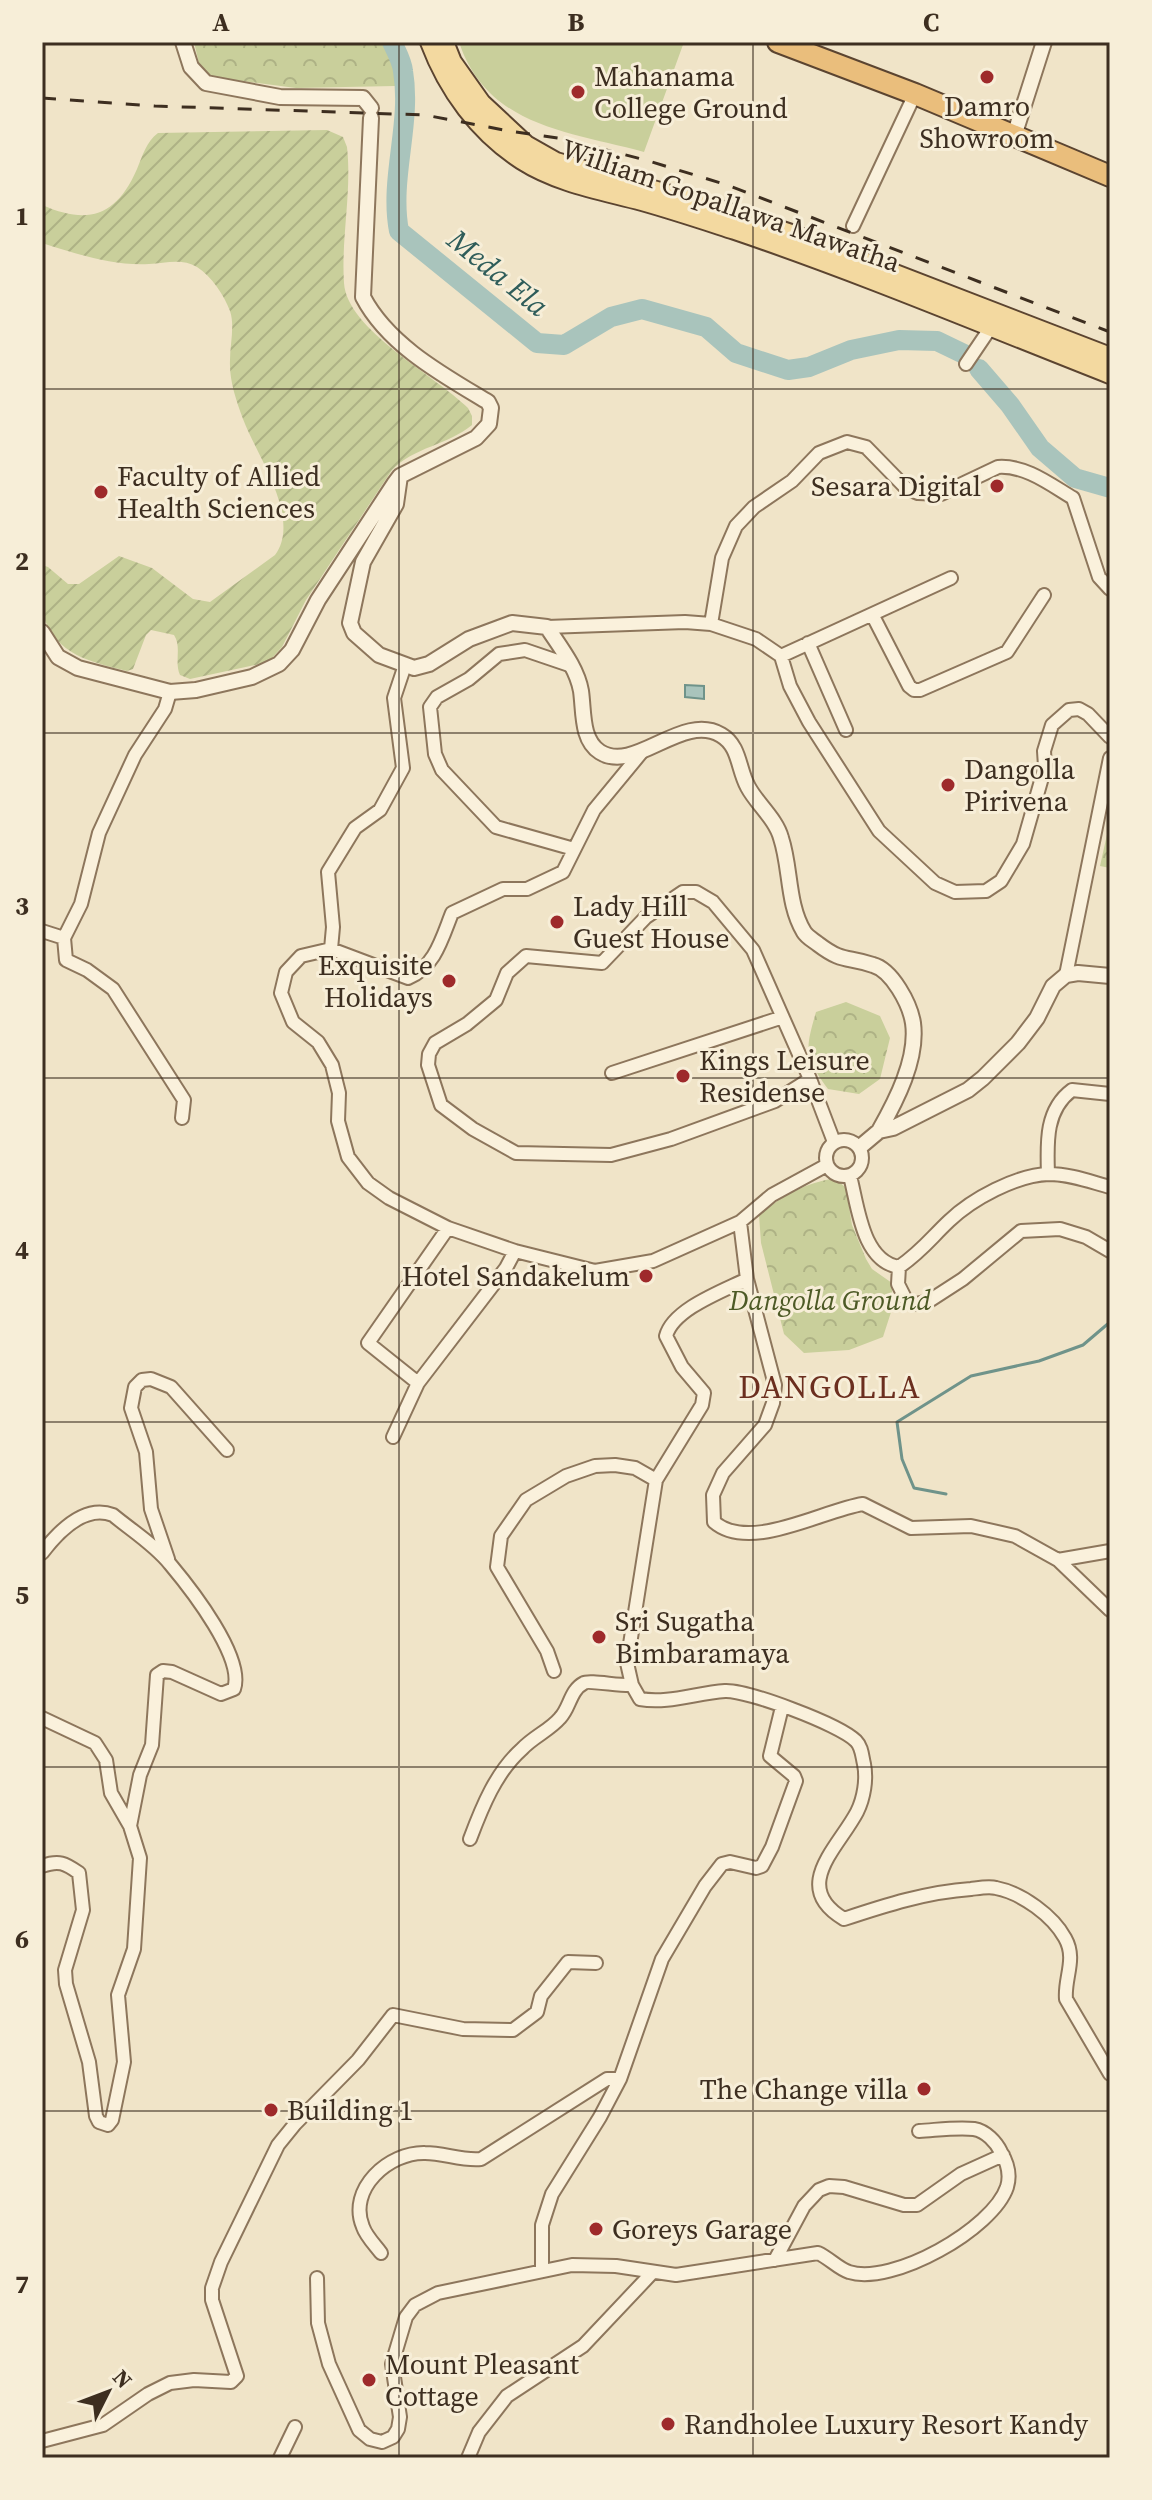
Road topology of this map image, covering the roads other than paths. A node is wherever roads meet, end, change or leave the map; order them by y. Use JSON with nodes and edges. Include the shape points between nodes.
{"nodes":[{"id":1,"x":183,"y":42,"type":"edge"},
{"id":2,"x":430,"y":42,"type":"edge"},
{"id":3,"x":444,"y":42,"type":"edge"},
{"id":4,"x":778,"y":42,"type":"edge"},
{"id":5,"x":1044,"y":42,"type":"edge"},
{"id":6,"x":915,"y":94,"type":"junction"},
{"id":7,"x":1014,"y":136,"type":"junction"},
{"id":8,"x":1110,"y":176,"type":"edge"},
{"id":9,"x":853,"y":226,"type":"dead end"},
{"id":10,"x":991,"y":327,"type":"junction"},
{"id":11,"x":1110,"y":357,"type":"edge"},
{"id":12,"x":966,"y":364,"type":"dead end"},
{"id":13,"x":1110,"y":374,"type":"edge"},
{"id":14,"x":400,"y":476,"type":"junction"},
{"id":15,"x":951,"y":578,"type":"dead end"},
{"id":16,"x":1110,"y":589,"type":"edge"},
{"id":17,"x":1044,"y":595,"type":"dead end"},
{"id":18,"x":873,"y":616,"type":"junction"},
{"id":19,"x":711,"y":624,"type":"junction"},
{"id":20,"x":547,"y":627,"type":"junction"},
{"id":21,"x":42,"y":632,"type":"edge"},
{"id":22,"x":808,"y":643,"type":"junction"},
{"id":23,"x":781,"y":656,"type":"junction"},
{"id":24,"x":405,"y":665,"type":"junction"},
{"id":25,"x":572,"y":666,"type":"junction"},
{"id":26,"x":170,"y":692,"type":"junction"},
{"id":27,"x":846,"y":730,"type":"dead end"},
{"id":28,"x":1110,"y":737,"type":"edge"},
{"id":29,"x":641,"y":753,"type":"junction"},
{"id":30,"x":1110,"y":758,"type":"edge"},
{"id":31,"x":574,"y":849,"type":"junction"},
{"id":32,"x":42,"y":931,"type":"edge"},
{"id":33,"x":64,"y":938,"type":"junction"},
{"id":34,"x":331,"y":949,"type":"junction"},
{"id":35,"x":1066,"y":975,"type":"junction"},
{"id":36,"x":1110,"y":976,"type":"edge"},
{"id":37,"x":780,"y":1018,"type":"junction"},
{"id":38,"x":612,"y":1073,"type":"dead end"},
{"id":39,"x":810,"y":1079,"type":"junction"},
{"id":40,"x":1110,"y":1094,"type":"edge"},
{"id":41,"x":182,"y":1118,"type":"dead end"},
{"id":42,"x":879,"y":1131,"type":"junction"},
{"id":43,"x":834,"y":1142,"type":"junction"},
{"id":44,"x":860,"y":1147,"type":"junction"},
{"id":45,"x":827,"y":1165,"type":"junction"},
{"id":46,"x":1048,"y":1174,"type":"junction"},
{"id":47,"x":850,"y":1176,"type":"junction"},
{"id":48,"x":1110,"y":1187,"type":"edge"},
{"id":49,"x":740,"y":1222,"type":"junction"},
{"id":50,"x":448,"y":1228,"type":"junction"},
{"id":51,"x":515,"y":1251,"type":"junction"},
{"id":52,"x":1110,"y":1251,"type":"edge"},
{"id":53,"x":899,"y":1267,"type":"junction"},
{"id":54,"x":747,"y":1279,"type":"junction"},
{"id":55,"x":418,"y":1383,"type":"junction"},
{"id":56,"x":393,"y":1437,"type":"dead end"},
{"id":57,"x":227,"y":1450,"type":"dead end"},
{"id":58,"x":656,"y":1480,"type":"junction"},
{"id":59,"x":1110,"y":1551,"type":"edge"},
{"id":60,"x":42,"y":1553,"type":"edge"},
{"id":61,"x":1058,"y":1560,"type":"junction"},
{"id":62,"x":169,"y":1562,"type":"junction"},
{"id":63,"x":1110,"y":1610,"type":"edge"},
{"id":64,"x":554,"y":1671,"type":"dead end"},
{"id":65,"x":632,"y":1685,"type":"junction"},
{"id":66,"x":782,"y":1707,"type":"junction"},
{"id":67,"x":42,"y":1718,"type":"edge"},
{"id":68,"x":130,"y":1826,"type":"junction"},
{"id":69,"x":470,"y":1839,"type":"dead end"},
{"id":70,"x":42,"y":1866,"type":"edge"},
{"id":71,"x":596,"y":1963,"type":"dead end"},
{"id":72,"x":1110,"y":2074,"type":"edge"},
{"id":73,"x":620,"y":2079,"type":"junction"},
{"id":74,"x":919,"y":2131,"type":"dead end"},
{"id":75,"x":1003,"y":2155,"type":"junction"},
{"id":76,"x":381,"y":2253,"type":"dead end"},
{"id":77,"x":775,"y":2260,"type":"junction"},
{"id":78,"x":542,"y":2270,"type":"junction"},
{"id":79,"x":651,"y":2274,"type":"junction"},
{"id":80,"x":317,"y":2278,"type":"dead end"},
{"id":81,"x":295,"y":2427,"type":"dead end"},
{"id":82,"x":42,"y":2441,"type":"edge"},
{"id":83,"x":280,"y":2458,"type":"edge"},
{"id":84,"x":468,"y":2458,"type":"edge"}],
"edges":[{"from":1,"to":14,"type":"street","via":[[191,67],[206,83],[280,97],[363,98],[371,113],[363,297],[399,341],[491,408],[489,424],[476,438]]},
{"from":2,"to":10,"type":"main road","name":"William Gopallawa Mawatha","via":[[470,113],[509,150],[539,169],[770,242]]},
{"from":3,"to":11,"type":"main road","name":"William Gopallawa Mawatha","via":[[465,83],[487,110],[526,145],[556,162],[794,235]]},
{"from":4,"to":6,"type":"highway"},
{"from":5,"to":7,"type":"street"},
{"from":6,"to":7,"type":"highway"},
{"from":6,"to":9,"type":"street"},
{"from":7,"to":8,"type":"highway"},
{"from":10,"to":12,"type":"street"},
{"from":10,"to":13,"type":"main road","name":"William Gopallawa Mawatha"},
{"from":14,"to":24,"type":"street","via":[[396,504],[363,562],[350,623],[379,655]]},
{"from":14,"to":26,"type":"street","via":[[279,664],[252,677]]},
{"from":15,"to":18,"type":"street"},
{"from":16,"to":19,"type":"street","via":[[1099,577],[1073,498],[1036,476],[998,467],[941,494],[918,493],[906,488],[866,447],[847,442],[819,453],[736,526],[722,558]]},
{"from":17,"to":18,"type":"street","via":[[1007,652],[920,690],[909,686]]},
{"from":18,"to":22,"type":"street"},
{"from":19,"to":20,"type":"street"},
{"from":19,"to":23,"type":"street","via":[[756,639]]},
{"from":20,"to":24,"type":"street","via":[[512,623],[469,639],[429,664]]},
{"from":20,"to":25,"type":"street"},
{"from":21,"to":26,"type":"street","via":[[58,657],[78,668]]},
{"from":22,"to":23,"type":"street"},
{"from":22,"to":27,"type":"street"},
{"from":23,"to":28,"type":"street","via":[[809,722],[879,831],[935,883],[955,892],[986,891],[1001,881],[1023,844],[1052,725],[1069,710],[1079,709]]},
{"from":24,"to":34,"type":"street","via":[[394,698],[403,768],[380,810],[355,828],[328,872]]},
{"from":25,"to":29,"type":"street","via":[[588,741],[602,754]]},
{"from":25,"to":31,"type":"street","via":[[525,650],[499,654],[430,707],[442,770],[496,827]]},
{"from":26,"to":33,"type":"street","via":[[99,833],[81,904]]},
{"from":29,"to":31,"type":"street","via":[[594,810]]},
{"from":29,"to":42,"type":"street","via":[[666,738],[698,730],[719,733],[733,744],[747,787],[781,836],[789,888],[805,934],[836,958],[877,965],[901,990],[913,1021],[913,1044],[898,1095]]},
{"from":30,"to":35,"type":"street"},
{"from":31,"to":34,"type":"street","via":[[563,872],[527,889],[503,889],[452,913],[435,955],[419,974],[408,978]]},
{"from":32,"to":33,"type":"street"},
{"from":33,"to":41,"type":"street","via":[[66,960],[113,989],[184,1100]]},
{"from":34,"to":50,"type":"street","via":[[301,956],[286,972],[281,993],[293,1022],[318,1042],[332,1065],[348,1157],[368,1183],[389,1198]]},
{"from":35,"to":36,"type":"street"},
{"from":35,"to":42,"type":"street","via":[[1053,986],[1018,1043],[983,1078]]},
{"from":37,"to":38,"type":"street"},
{"from":37,"to":39,"type":"street"},
{"from":37,"to":39,"type":"street","via":[[753,950],[713,902],[696,892],[683,892],[646,917],[602,963],[526,956],[507,973],[496,1000],[435,1043],[428,1065],[441,1105],[516,1153],[611,1155],[775,1101]]},
{"from":39,"to":43,"type":"street"},
{"from":40,"to":46,"type":"street","via":[[1072,1090],[1062,1097],[1051,1114]]},
{"from":42,"to":44,"type":"street"},
{"from":43,"to":44,"type":"street","via":[[851,1140]]},
{"from":43,"to":45,"type":"street","via":[[826,1153]]},
{"from":44,"to":47,"type":"street","via":[[862,1164]]},
{"from":45,"to":47,"type":"street","via":[[834,1174]]},
{"from":45,"to":49,"type":"street","via":[[772,1195]]},
{"from":46,"to":48,"type":"street"},
{"from":46,"to":53,"type":"street","via":[[979,1198]]},
{"from":47,"to":53,"type":"street","via":[[870,1248],[888,1265]]},
{"from":49,"to":51,"type":"street","via":[[653,1261],[595,1271]]},
{"from":49,"to":54,"type":"street"},
{"from":50,"to":51,"type":"street"},
{"from":50,"to":55,"type":"street","via":[[368,1343]]},
{"from":51,"to":55,"type":"street"},
{"from":52,"to":53,"type":"street","via":[[1060,1229],[1021,1231],[963,1279],[916,1304],[907,1302],[898,1284]]},
{"from":54,"to":58,"type":"street","via":[[668,1327],[666,1336],[682,1367],[704,1393],[702,1405]]},
{"from":54,"to":61,"type":"street","via":[[775,1385],[773,1403],[765,1425],[723,1473],[713,1495],[714,1522],[722,1529],[753,1532],[789,1527],[863,1504],[911,1528],[971,1526],[1015,1536]]},
{"from":55,"to":56,"type":"street"},
{"from":57,"to":62,"type":"street","via":[[171,1387],[151,1379],[135,1387],[131,1408],[146,1452],[151,1509]]},
{"from":58,"to":64,"type":"street","via":[[635,1468],[615,1465],[566,1476],[526,1500],[501,1536],[497,1567]]},
{"from":58,"to":65,"type":"street","via":[[627,1663]]},
{"from":59,"to":61,"type":"street"},
{"from":60,"to":62,"type":"street","via":[[81,1516],[104,1511]]},
{"from":61,"to":63,"type":"street"},
{"from":62,"to":68,"type":"street","via":[[225,1642],[237,1681],[234,1689],[221,1694],[172,1672],[157,1675],[152,1745]]},
{"from":65,"to":66,"type":"street","via":[[640,1699],[729,1691]]},
{"from":65,"to":69,"type":"street","via":[[588,1680],[581,1684],[562,1717],[519,1750],[485,1802]]},
{"from":66,"to":72,"type":"street","via":[[827,1722],[861,1750],[866,1773],[858,1810],[823,1862],[820,1895],[832,1912],[844,1919],[947,1890],[995,1887],[1020,1897],[1046,1915],[1066,1939],[1072,1966],[1066,1999]]},
{"from":66,"to":73,"type":"street","via":[[770,1756],[796,1781],[772,1847],[762,1866],[722,1864],[705,1886],[662,1959]]},
{"from":67,"to":68,"type":"street","via":[[95,1743],[106,1760],[111,1793]]},
{"from":68,"to":70,"type":"street","via":[[140,1877],[134,1949],[118,1995],[124,2062],[108,2125],[96,2116],[89,2062],[66,1984],[65,1970],[83,1910],[79,1873],[55,1861]]},
{"from":71,"to":82,"type":"street","via":[[568,1962],[541,1996],[537,2012],[513,2030],[463,2029],[393,2015],[278,2145],[221,2262],[212,2300],[237,2376],[231,2382],[170,2383],[103,2425]]},
{"from":73,"to":76,"type":"street","via":[[607,2079],[481,2159],[422,2152],[382,2167],[365,2186],[360,2213],[363,2228]]},
{"from":73,"to":78,"type":"street","via":[[552,2194],[542,2225]]},
{"from":74,"to":75,"type":"street","via":[[977,2129],[996,2142]]},
{"from":75,"to":77,"type":"street","via":[[961,2174],[917,2205],[844,2187],[819,2190],[804,2206]]},
{"from":75,"to":77,"type":"street","via":[[1009,2170],[1001,2198],[972,2230],[931,2254],[871,2274],[850,2273],[818,2253]]},
{"from":77,"to":79,"type":"street"},
{"from":78,"to":79,"type":"street","via":[[616,2266]]},
{"from":78,"to":80,"type":"street","via":[[438,2293],[415,2305],[406,2317],[392,2364],[398,2429],[382,2442],[359,2430],[329,2364],[318,2323]]},
{"from":79,"to":84,"type":"street","via":[[583,2346],[507,2396],[479,2432]]},
{"from":81,"to":83,"type":"street"}]}
